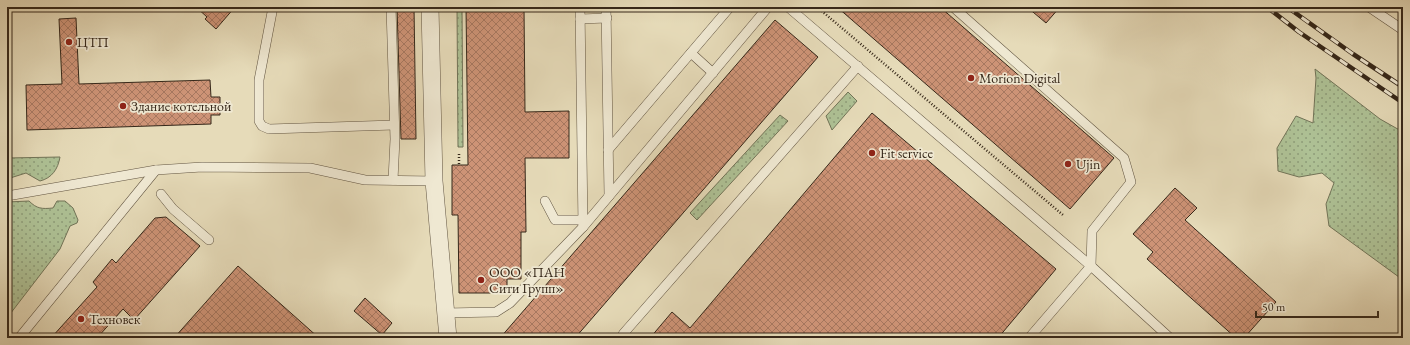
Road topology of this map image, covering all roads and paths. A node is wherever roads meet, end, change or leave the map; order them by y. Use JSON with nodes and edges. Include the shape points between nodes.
{"nodes":[{"id":1,"x":273,"y":7,"type":"edge"},
{"id":2,"x":391,"y":7,"type":"edge"},
{"id":3,"x":430,"y":7,"type":"edge"},
{"id":4,"x":580,"y":7,"type":"edge"},
{"id":5,"x":606,"y":7,"type":"edge"},
{"id":6,"x":730,"y":7,"type":"edge"},
{"id":7,"x":768,"y":7,"type":"edge"},
{"id":8,"x":788,"y":7,"type":"edge"},
{"id":9,"x":818,"y":7,"type":"edge"},
{"id":10,"x":953,"y":7,"type":"edge"},
{"id":11,"x":1369,"y":7,"type":"edge"},
{"id":12,"x":607,"y":18,"type":"junction"},
{"id":13,"x":580,"y":19,"type":"junction"},
{"id":14,"x":1403,"y":30,"type":"edge"},
{"id":15,"x":691,"y":53,"type":"junction"},
{"id":16,"x":858,"y":66,"type":"junction"},
{"id":17,"x":713,"y":73,"type":"junction"},
{"id":18,"x":394,"y":125,"type":"junction"},
{"id":19,"x":608,"y":150,"type":"junction"},
{"id":20,"x":459,"y":154,"type":"dead end"},
{"id":21,"x":460,"y":165,"type":"dead end"},
{"id":22,"x":156,"y":170,"type":"junction"},
{"id":23,"x":392,"y":180,"type":"junction"},
{"id":24,"x":434,"y":181,"type":"junction"},
{"id":25,"x":161,"y":194,"type":"dead end"},
{"id":26,"x":7,"y":196,"type":"edge"},
{"id":27,"x":609,"y":196,"type":"junction"},
{"id":28,"x":545,"y":201,"type":"dead end"},
{"id":29,"x":1063,"y":215,"type":"dead end"},
{"id":30,"x":583,"y":223,"type":"junction"},
{"id":31,"x":209,"y":240,"type":"dead end"},
{"id":32,"x":1091,"y":266,"type":"junction"},
{"id":33,"x":445,"y":313,"type":"junction"},
{"id":34,"x":19,"y":338,"type":"edge"},
{"id":35,"x":448,"y":338,"type":"edge"},
{"id":36,"x":628,"y":338,"type":"edge"},
{"id":37,"x":1029,"y":338,"type":"edge"},
{"id":38,"x":1170,"y":338,"type":"edge"}],
"edges":[{"from":1,"to":18,"type":"lane","via":[[260,80],[259,121],[262,126],[269,129]]},
{"from":2,"to":18,"type":"lane"},
{"from":3,"to":24,"type":"street"},
{"from":4,"to":13,"type":"lane"},
{"from":5,"to":12,"type":"lane"},
{"from":6,"to":15,"type":"lane"},
{"from":7,"to":17,"type":"lane"},
{"from":8,"to":16,"type":"lane"},
{"from":9,"to":29,"type":"path"},
{"from":10,"to":32,"type":"lane","via":[[1124,158],[1131,182],[1092,231]]},
{"from":11,"to":14,"type":"lane"},
{"from":12,"to":13,"type":"lane"},
{"from":12,"to":19,"type":"lane"},
{"from":13,"to":30,"type":"lane"},
{"from":15,"to":17,"type":"lane"},
{"from":15,"to":19,"type":"lane"},
{"from":16,"to":32,"type":"lane"},
{"from":16,"to":36,"type":"lane","via":[[623,334]]},
{"from":17,"to":27,"type":"lane"},
{"from":18,"to":23,"type":"lane"},
{"from":19,"to":27,"type":"lane"},
{"from":20,"to":21,"type":"path"},
{"from":22,"to":23,"type":"lane","via":[[202,167],[310,168],[360,179]]},
{"from":22,"to":26,"type":"lane"},
{"from":22,"to":34,"type":"lane"},
{"from":23,"to":24,"type":"lane"},
{"from":24,"to":33,"type":"street"},
{"from":25,"to":31,"type":"lane"},
{"from":27,"to":30,"type":"lane"},
{"from":28,"to":30,"type":"lane","via":[[555,220]]},
{"from":30,"to":33,"type":"lane","via":[[505,308],[496,312]]},
{"from":32,"to":37,"type":"lane"},
{"from":32,"to":38,"type":"lane"},
{"from":33,"to":35,"type":"street"}]}
